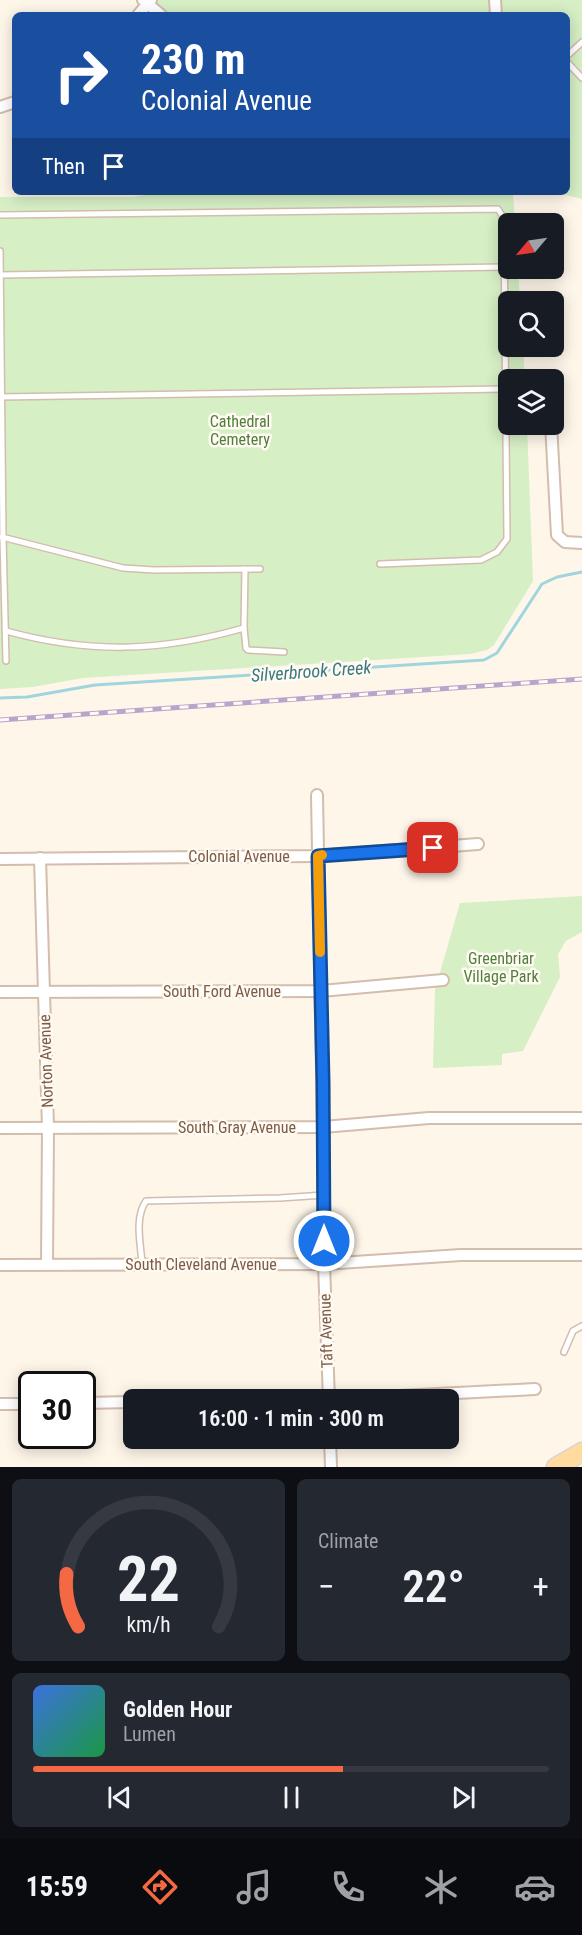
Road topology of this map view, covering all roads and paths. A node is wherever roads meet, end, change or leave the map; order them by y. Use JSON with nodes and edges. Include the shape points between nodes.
{"nodes":[{"id":1,"x":582,"y":42,"type":"edge"},
{"id":2,"x":570,"y":53,"type":"edge"},
{"id":3,"x":570,"y":65,"type":"edge"},
{"id":4,"x":582,"y":78,"type":"edge"},
{"id":5,"x":501,"y":213,"type":"edge"},
{"id":6,"x":0,"y":215,"type":"edge"},
{"id":7,"x":0,"y":251,"type":"edge"},
{"id":8,"x":498,"y":267,"type":"edge"},
{"id":9,"x":0,"y":275,"type":"edge"},
{"id":10,"x":504,"y":279,"type":"edge"},
{"id":11,"x":504,"y":369,"type":"edge"},
{"id":12,"x":498,"y":389,"type":"edge"},
{"id":13,"x":1,"y":397,"type":"edge"},
{"id":14,"x":505,"y":435,"type":"edge"},
{"id":15,"x":552,"y":435,"type":"edge"},
{"id":16,"x":1,"y":537,"type":"edge"},
{"id":17,"x":582,"y":543,"type":"edge"},
{"id":18,"x":380,"y":564,"type":"dead end"},
{"id":19,"x":245,"y":569,"type":"junction"},
{"id":20,"x":260,"y":569,"type":"dead end"},
{"id":21,"x":244,"y":628,"type":"junction"},
{"id":22,"x":6,"y":631,"type":"junction"},
{"id":23,"x":284,"y":652,"type":"dead end"},
{"id":24,"x":6,"y":661,"type":"dead end"},
{"id":25,"x":317,"y":795,"type":"dead end"},
{"id":26,"x":478,"y":844,"type":"dead end"},
{"id":27,"x":318,"y":856,"type":"junction"},
{"id":28,"x":40,"y":858,"type":"junction"},
{"id":29,"x":0,"y":859,"type":"edge"},
{"id":30,"x":443,"y":980,"type":"dead end"},
{"id":31,"x":43,"y":991,"type":"junction"},
{"id":32,"x":321,"y":991,"type":"junction"},
{"id":33,"x":0,"y":992,"type":"edge"},
{"id":34,"x":582,"y":1118,"type":"edge"},
{"id":35,"x":48,"y":1127,"type":"junction"},
{"id":36,"x":323,"y":1127,"type":"junction"},
{"id":37,"x":0,"y":1128,"type":"edge"},
{"id":38,"x":324,"y":1195,"type":"junction"},
{"id":39,"x":582,"y":1255,"type":"edge"},
{"id":40,"x":48,"y":1264,"type":"junction"},
{"id":41,"x":142,"y":1264,"type":"junction"},
{"id":42,"x":324,"y":1264,"type":"junction"},
{"id":43,"x":0,"y":1265,"type":"edge"},
{"id":44,"x":582,"y":1326,"type":"edge"},
{"id":45,"x":564,"y":1352,"type":"dead end"},
{"id":46,"x":329,"y":1389,"type":"edge"},
{"id":47,"x":535,"y":1389,"type":"dead end"},
{"id":48,"x":459,"y":1393,"type":"edge"},
{"id":49,"x":123,"y":1402,"type":"edge"},
{"id":50,"x":96,"y":1403,"type":"edge"},
{"id":51,"x":0,"y":1404,"type":"edge"},
{"id":52,"x":18,"y":1404,"type":"edge"},
{"id":53,"x":330,"y":1449,"type":"edge"},
{"id":54,"x":582,"y":1452,"type":"edge"},
{"id":55,"x":564,"y":1465,"type":"edge"},
{"id":56,"x":331,"y":1467,"type":"edge"}],
"edges":[{"from":1,"to":2,"type":"lane"},
{"from":3,"to":4,"type":"lane"},
{"from":5,"to":6,"type":"lane","via":[[492,207]]},
{"from":7,"to":9,"type":"lane"},
{"from":8,"to":9,"type":"lane"},
{"from":9,"to":13,"type":"lane"},
{"from":10,"to":11,"type":"lane"},
{"from":12,"to":13,"type":"lane"},
{"from":13,"to":16,"type":"lane"},
{"from":14,"to":18,"type":"lane","via":[[508,532],[502,547],[487,558],[472,562]]},
{"from":15,"to":17,"type":"street","via":[[557,535],[565,542]]},
{"from":16,"to":19,"type":"lane","via":[[123,568]]},
{"from":16,"to":22,"type":"lane"},
{"from":19,"to":20,"type":"lane"},
{"from":19,"to":21,"type":"lane"},
{"from":21,"to":22,"type":"lane","via":[[176,644],[123,648],[69,645]]},
{"from":21,"to":23,"type":"lane","via":[[248,650]]},
{"from":22,"to":24,"type":"lane"},
{"from":25,"to":27,"type":"street","name":"Taft Avenue"},
{"from":26,"to":27,"type":"street","name":"Colonial Avenue"},
{"from":27,"to":28,"type":"street","name":"Colonial Avenue"},
{"from":27,"to":32,"type":"street","name":"Taft Avenue"},
{"from":28,"to":29,"type":"street","name":"Colonial Avenue"},
{"from":28,"to":31,"type":"street","name":"Norton Avenue"},
{"from":30,"to":32,"type":"street","name":"South Ford Avenue"},
{"from":31,"to":32,"type":"street","name":"South Ford Avenue"},
{"from":31,"to":33,"type":"street","name":"South Ford Avenue"},
{"from":31,"to":35,"type":"street","name":"Norton Avenue"},
{"from":32,"to":36,"type":"street","name":"Taft Avenue"},
{"from":34,"to":36,"type":"street","name":"South Gray Avenue","via":[[429,1118]]},
{"from":35,"to":36,"type":"street","name":"South Gray Avenue"},
{"from":35,"to":37,"type":"street","name":"South Gray Avenue"},
{"from":35,"to":40,"type":"street","name":"Norton Avenue"},
{"from":36,"to":38,"type":"street","name":"Taft Avenue"},
{"from":38,"to":41,"type":"lane","via":[[146,1201],[140,1219]]},
{"from":38,"to":42,"type":"street","name":"Taft Avenue"},
{"from":39,"to":42,"type":"street","name":"South Cleveland Avenue","via":[[461,1255]]},
{"from":40,"to":41,"type":"street","name":"South Cleveland Avenue"},
{"from":40,"to":43,"type":"street","name":"South Cleveland Avenue"},
{"from":41,"to":42,"type":"street","name":"South Cleveland Avenue"},
{"from":42,"to":46,"type":"street","name":"Taft Avenue"},
{"from":44,"to":45,"type":"lane","via":[[573,1331]]},
{"from":47,"to":48,"type":"street"},
{"from":49,"to":50,"type":"street"},
{"from":51,"to":52,"type":"street"},
{"from":53,"to":56,"type":"street"},
{"from":54,"to":55,"type":"main road"}]}
